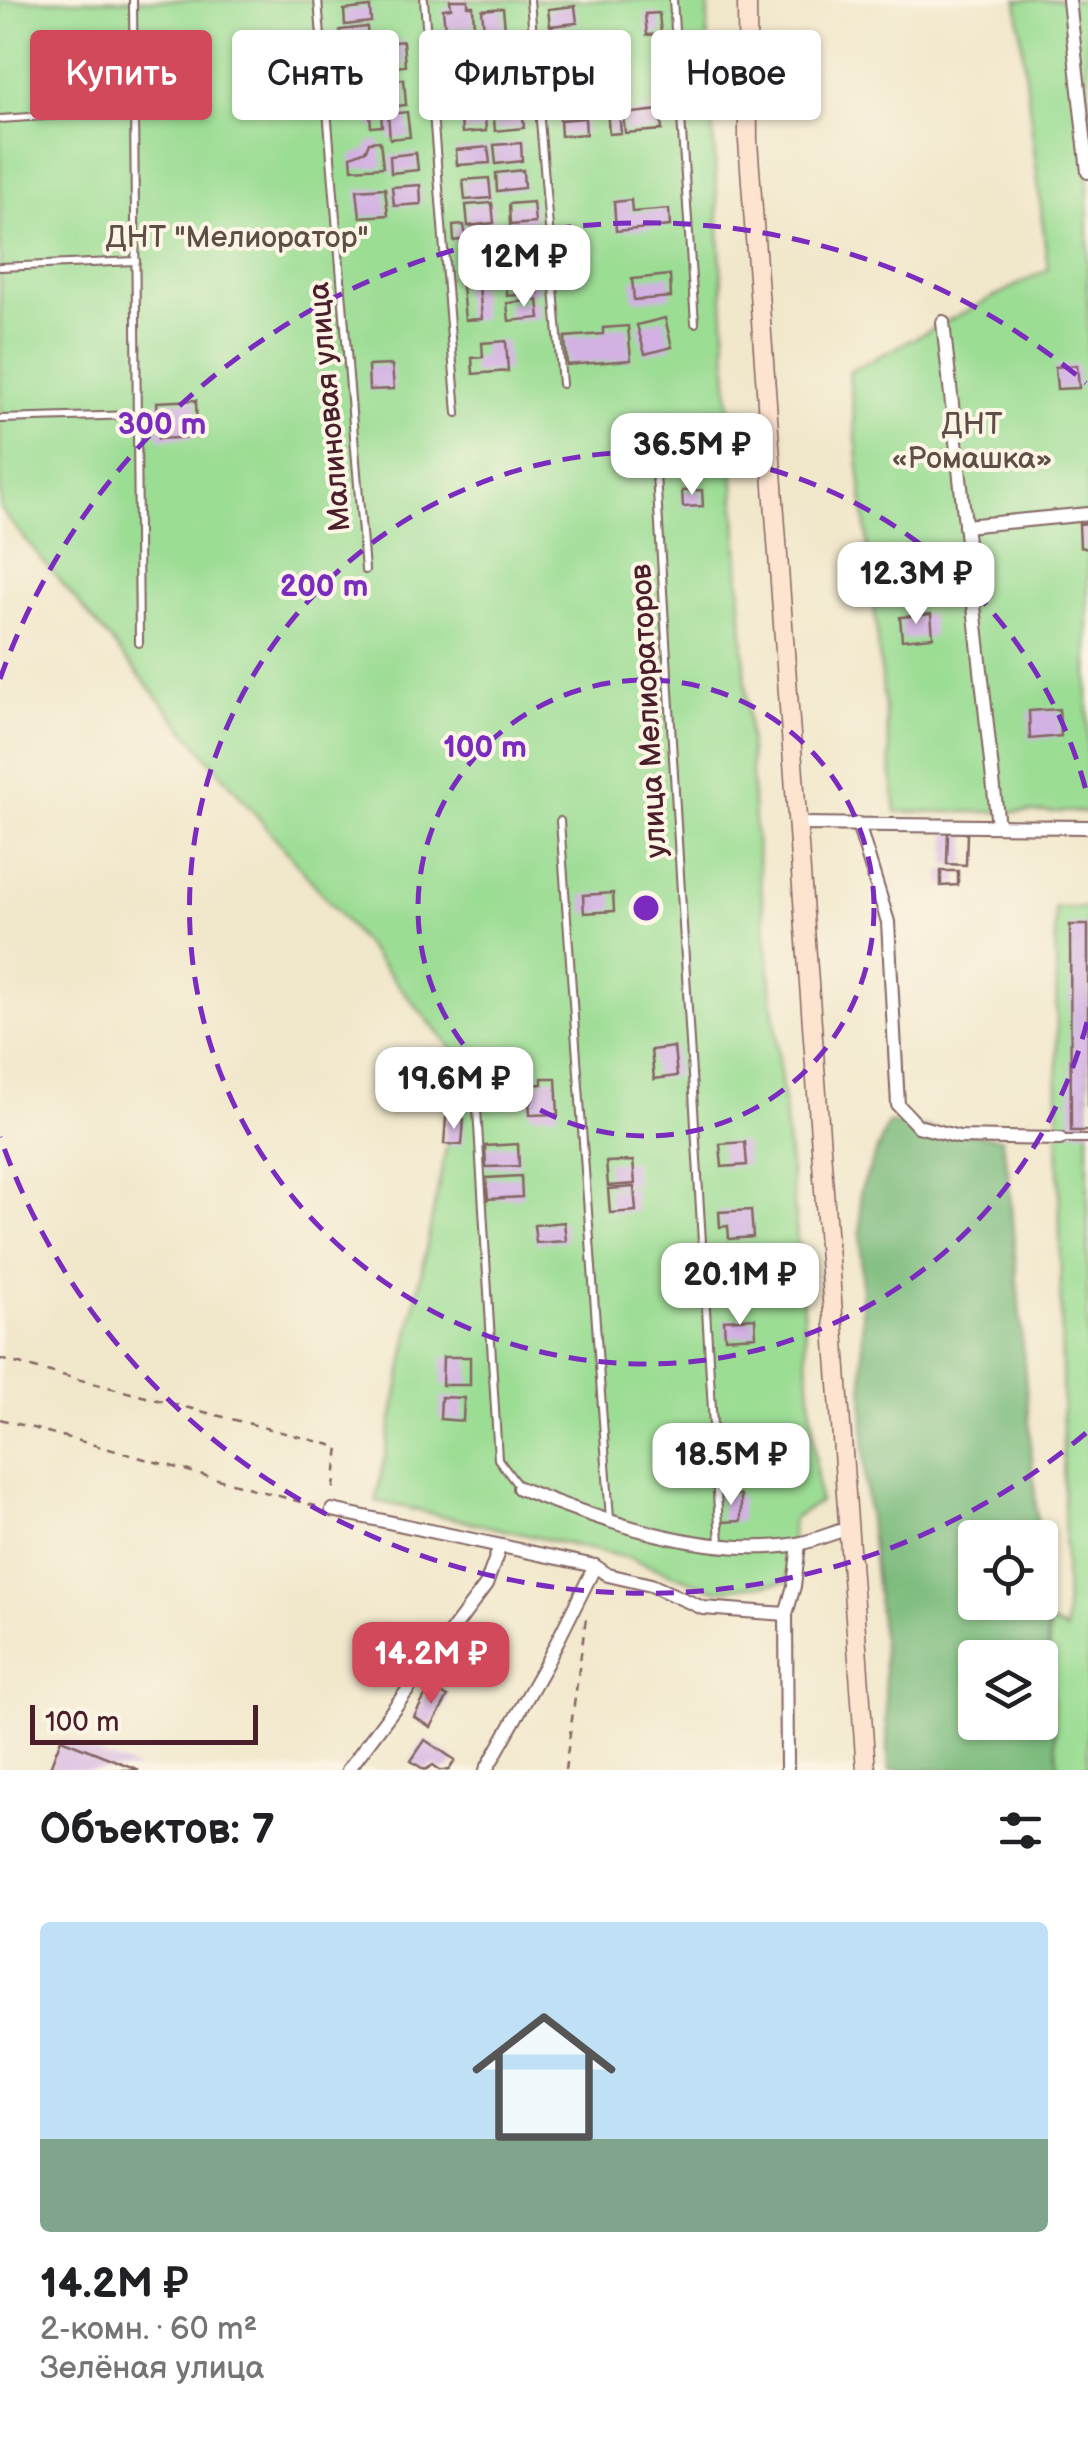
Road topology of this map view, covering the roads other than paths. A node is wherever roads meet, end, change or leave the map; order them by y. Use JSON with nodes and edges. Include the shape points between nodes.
{"nodes":[{"id":1,"x":133,"y":0,"type":"edge"},
{"id":2,"x":318,"y":0,"type":"edge"},
{"id":3,"x":424,"y":0,"type":"edge"},
{"id":4,"x":530,"y":0,"type":"edge"},
{"id":5,"x":673,"y":0,"type":"edge"},
{"id":6,"x":747,"y":0,"type":"edge"},
{"id":7,"x":1069,"y":0,"type":"edge"},
{"id":8,"x":133,"y":30,"type":"edge"},
{"id":9,"x":1082,"y":66,"type":"edge"},
{"id":10,"x":30,"y":116,"type":"edge"},
{"id":11,"x":0,"y":118,"type":"edge"},
{"id":12,"x":134,"y":120,"type":"edge"},
{"id":13,"x":1088,"y":172,"type":"edge"},
{"id":14,"x":136,"y":260,"type":"junction"},
{"id":15,"x":0,"y":267,"type":"edge"},
{"id":16,"x":944,"y":322,"type":"dead end"},
{"id":17,"x":695,"y":323,"type":"dead end"},
{"id":18,"x":562,"y":384,"type":"dead end"},
{"id":19,"x":457,"y":413,"type":"dead end"},
{"id":20,"x":137,"y":415,"type":"junction"},
{"id":21,"x":0,"y":419,"type":"edge"},
{"id":22,"x":656,"y":474,"type":"dead end"},
{"id":23,"x":1088,"y":514,"type":"edge"},
{"id":24,"x":966,"y":526,"type":"junction"},
{"id":25,"x":366,"y":570,"type":"dead end"},
{"id":26,"x":140,"y":642,"type":"dead end"},
{"id":27,"x":560,"y":822,"type":"dead end"},
{"id":28,"x":799,"y":824,"type":"junction"},
{"id":29,"x":858,"y":824,"type":"junction"},
{"id":30,"x":998,"y":826,"type":"junction"},
{"id":31,"x":1088,"y":827,"type":"edge"},
{"id":32,"x":476,"y":1092,"type":"dead end"},
{"id":33,"x":1060,"y":1139,"type":"joint"},
{"id":34,"x":1088,"y":1139,"type":"edge"},
{"id":35,"x":519,"y":1488,"type":"joint"},
{"id":36,"x":332,"y":1510,"type":"road end"},
{"id":37,"x":610,"y":1520,"type":"junction"},
{"id":38,"x":849,"y":1528,"type":"junction"},
{"id":39,"x":720,"y":1544,"type":"junction"},
{"id":40,"x":799,"y":1544,"type":"junction"},
{"id":41,"x":500,"y":1546,"type":"junction"},
{"id":42,"x":594,"y":1566,"type":"junction"},
{"id":43,"x":786,"y":1614,"type":"junction"},
{"id":44,"x":348,"y":1770,"type":"edge"},
{"id":45,"x":486,"y":1770,"type":"edge"},
{"id":46,"x":787,"y":1770,"type":"edge"},
{"id":47,"x":866,"y":1770,"type":"edge"}],
"edges":[{"from":1,"to":8,"type":"lane"},
{"from":2,"to":25,"type":"lane","name":"Малиновая улица"},
{"from":3,"to":19,"type":"lane"},
{"from":4,"to":18,"type":"lane"},
{"from":5,"to":17,"type":"lane"},
{"from":6,"to":28,"type":"main road","via":[[748,142]]},
{"from":7,"to":9,"type":"street"},
{"from":9,"to":13,"type":"street"},
{"from":10,"to":11,"type":"lane"},
{"from":12,"to":14,"type":"lane"},
{"from":14,"to":15,"type":"lane"},
{"from":14,"to":20,"type":"lane"},
{"from":16,"to":24,"type":"street"},
{"from":20,"to":21,"type":"lane"},
{"from":20,"to":26,"type":"lane"},
{"from":22,"to":39,"type":"lane","name":"улица Мелиораторов"},
{"from":23,"to":24,"type":"street"},
{"from":24,"to":30,"type":"street"},
{"from":27,"to":37,"type":"lane"},
{"from":28,"to":29,"type":"street"},
{"from":28,"to":38,"type":"main road"},
{"from":29,"to":30,"type":"street"},
{"from":29,"to":33,"type":"street","via":[[888,922],[898,1105],[918,1126],[959,1137]]},
{"from":30,"to":31,"type":"street"},
{"from":32,"to":35,"type":"lane","via":[[498,1459]]},
{"from":33,"to":34,"type":"lane"},
{"from":35,"to":37,"type":"street"},
{"from":36,"to":41,"type":"street"},
{"from":37,"to":39,"type":"street"},
{"from":38,"to":40,"type":"street"},
{"from":38,"to":47,"type":"main road"},
{"from":39,"to":40,"type":"street"},
{"from":40,"to":43,"type":"street"},
{"from":41,"to":42,"type":"street"},
{"from":41,"to":44,"type":"street","via":[[486,1585]]},
{"from":42,"to":43,"type":"street","via":[[703,1608]]},
{"from":42,"to":45,"type":"street"},
{"from":43,"to":46,"type":"street"}]}
